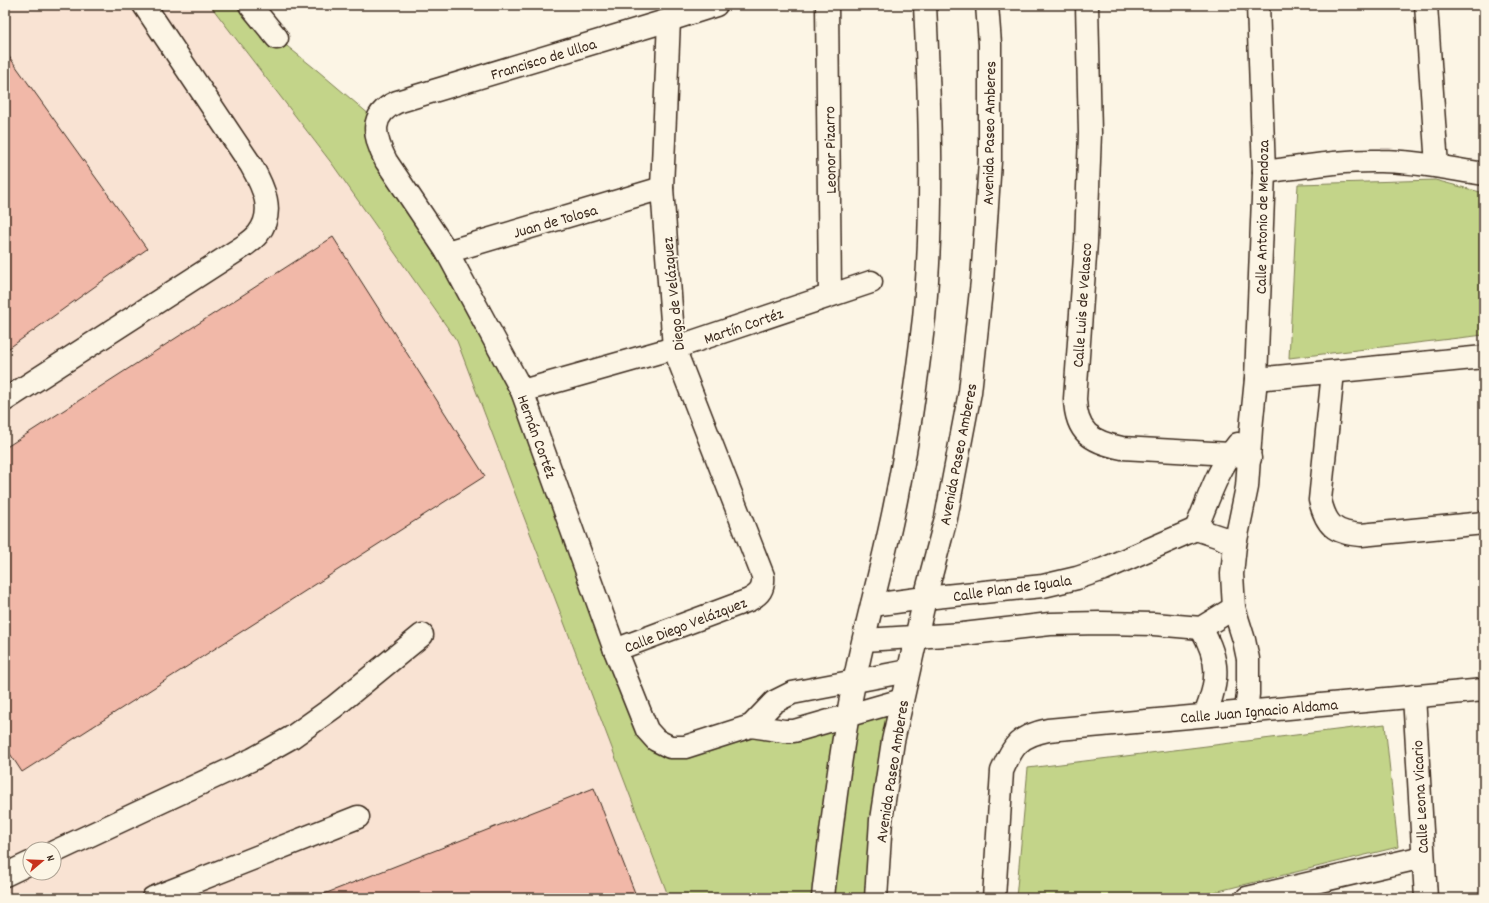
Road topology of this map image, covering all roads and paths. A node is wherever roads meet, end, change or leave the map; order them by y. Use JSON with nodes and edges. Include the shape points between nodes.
{"nodes":[{"id":1,"x":144,"y":5,"type":"edge"},
{"id":2,"x":250,"y":5,"type":"edge"},
{"id":3,"x":716,"y":5,"type":"edge"},
{"id":4,"x":827,"y":5,"type":"edge"},
{"id":5,"x":925,"y":5,"type":"edge"},
{"id":6,"x":987,"y":5,"type":"edge"},
{"id":7,"x":1087,"y":5,"type":"edge"},
{"id":8,"x":1258,"y":5,"type":"edge"},
{"id":9,"x":1426,"y":5,"type":"edge"},
{"id":10,"x":669,"y":20,"type":"junction"},
{"id":11,"x":277,"y":38,"type":"dead end"},
{"id":12,"x":377,"y":121,"type":"joint"},
{"id":13,"x":1436,"y":166,"type":"junction"},
{"id":14,"x":1264,"y":172,"type":"junction"},
{"id":15,"x":1484,"y":174,"type":"edge"},
{"id":16,"x":662,"y":188,"type":"junction"},
{"id":17,"x":447,"y":252,"type":"junction"},
{"id":18,"x":871,"y":282,"type":"dead end"},
{"id":19,"x":830,"y":295,"type":"junction"},
{"id":20,"x":674,"y":348,"type":"junction"},
{"id":21,"x":1484,"y":358,"type":"edge"},
{"id":22,"x":1333,"y":372,"type":"junction"},
{"id":23,"x":1256,"y":380,"type":"junction"},
{"id":24,"x":522,"y":391,"type":"junction"},
{"id":25,"x":5,"y":400,"type":"edge"},
{"id":26,"x":1240,"y":456,"type":"junction"},
{"id":27,"x":1484,"y":523,"type":"edge"},
{"id":28,"x":1196,"y":529,"type":"junction"},
{"id":29,"x":1235,"y":545,"type":"junction"},
{"id":30,"x":763,"y":576,"type":"joint"},
{"id":31,"x":925,"y":598,"type":"junction"},
{"id":32,"x":872,"y":605,"type":"junction"},
{"id":33,"x":1234,"y":608,"type":"junction"},
{"id":34,"x":1201,"y":628,"type":"junction"},
{"id":35,"x":422,"y":635,"type":"dead end"},
{"id":36,"x":916,"y":636,"type":"junction"},
{"id":37,"x":864,"y":640,"type":"junction"},
{"id":38,"x":615,"y":650,"type":"junction"},
{"id":39,"x":908,"y":671,"type":"junction"},
{"id":40,"x":854,"y":681,"type":"junction"},
{"id":41,"x":1484,"y":690,"type":"edge"},
{"id":42,"x":1414,"y":696,"type":"junction"},
{"id":43,"x":902,"y":700,"type":"junction"},
{"id":44,"x":1246,"y":711,"type":"junction"},
{"id":45,"x":1205,"y":715,"type":"junction"},
{"id":46,"x":848,"y":716,"type":"junction"},
{"id":47,"x":751,"y":726,"type":"junction"},
{"id":48,"x":358,"y":817,"type":"dead end"},
{"id":49,"x":62,"y":848,"type":"edge"},
{"id":50,"x":1423,"y":857,"type":"junction"},
{"id":51,"x":22,"y":867,"type":"edge"},
{"id":52,"x":5,"y":875,"type":"edge"},
{"id":53,"x":153,"y":898,"type":"edge"},
{"id":54,"x":824,"y":898,"type":"edge"},
{"id":55,"x":876,"y":898,"type":"edge"},
{"id":56,"x":994,"y":898,"type":"edge"},
{"id":57,"x":1247,"y":898,"type":"edge"},
{"id":58,"x":1426,"y":898,"type":"edge"}],
"edges":[{"from":1,"to":25,"type":"street","via":[[252,165],[268,204],[264,224],[258,235],[244,246]]},
{"from":2,"to":11,"type":"street"},
{"from":3,"to":10,"type":"street","name":"Francisco de Ulloa"},
{"from":4,"to":19,"type":"street","name":"Leonor Pizarro"},
{"from":5,"to":32,"type":"street","via":[[931,201],[924,318],[896,500]]},
{"from":6,"to":31,"type":"street","name":"Avenida Paseo Amberes","via":[[990,44],[990,161],[982,281],[970,392],[946,518]]},
{"from":7,"to":26,"type":"street","name":"Calle Luis de Velasco","via":[[1090,133],[1086,242],[1075,399],[1077,418],[1090,437],[1105,445]]},
{"from":8,"to":14,"type":"street","name":"Calle Antonio de Mendoza"},
{"from":9,"to":13,"type":"street"},
{"from":10,"to":12,"type":"street","name":"Francisco de Ulloa","via":[[397,102],[385,109]]},
{"from":10,"to":16,"type":"street","name":"Diego de Velázquez"},
{"from":12,"to":17,"type":"street","name":"Hernán Cortéz","via":[[379,148]]},
{"from":13,"to":14,"type":"street","via":[[1381,161],[1336,162]]},
{"from":13,"to":15,"type":"street"},
{"from":14,"to":23,"type":"street","name":"Calle Antonio de Mendoza"},
{"from":16,"to":17,"type":"street","name":"Juan de Tolosa"},
{"from":16,"to":20,"type":"street","name":"Diego de Velázquez"},
{"from":17,"to":24,"type":"street","name":"Hernán Cortéz"},
{"from":18,"to":19,"type":"street","name":"Martín Cortéz"},
{"from":19,"to":20,"type":"street","name":"Martín Cortéz"},
{"from":20,"to":24,"type":"street","name":"Martín Cortéz"},
{"from":20,"to":30,"type":"street","name":"Diego de Velázquez"},
{"from":21,"to":22,"type":"street"},
{"from":22,"to":23,"type":"street"},
{"from":22,"to":27,"type":"street","via":[[1320,500],[1323,515],[1331,525],[1345,534],[1360,535]]},
{"from":23,"to":26,"type":"street","name":"Calle Antonio de Mendoza","via":[[1251,429]]},
{"from":24,"to":38,"type":"street","name":"Hernán Cortéz"},
{"from":26,"to":28,"type":"street","name":"Calle Antonio de Mendoza","via":[[1217,479]]},
{"from":26,"to":29,"type":"street","via":[[1247,487]]},
{"from":28,"to":29,"type":"street"},
{"from":28,"to":31,"type":"street","name":"Calle Plan de Iguala","via":[[1077,578],[1043,586]]},
{"from":29,"to":33,"type":"street","via":[[1232,574]]},
{"from":30,"to":38,"type":"street","name":"Calle Diego Velázquez","via":[[762,590],[749,600]]},
{"from":31,"to":32,"type":"street","name":"Calle Plan de Iguala"},
{"from":31,"to":36,"type":"street","name":"Avenida Paseo Amberes"},
{"from":32,"to":37,"type":"street"},
{"from":33,"to":34,"type":"street"},
{"from":33,"to":44,"type":"street","via":[[1248,659]]},
{"from":34,"to":36,"type":"street","via":[[1154,624],[1050,624],[963,634]]},
{"from":34,"to":45,"type":"street","via":[[1213,654],[1216,669],[1213,696]]},
{"from":35,"to":49,"type":"street","via":[[292,738],[253,759]]},
{"from":36,"to":37,"type":"street"},
{"from":36,"to":39,"type":"street","name":"Avenida Paseo Amberes"},
{"from":37,"to":40,"type":"street"},
{"from":38,"to":47,"type":"street","name":"Hernán Cortéz","via":[[647,730],[656,740],[670,747],[685,747]]},
{"from":39,"to":40,"type":"street"},
{"from":39,"to":43,"type":"street","name":"Avenida Paseo Amberes"},
{"from":40,"to":46,"type":"street"},
{"from":40,"to":47,"type":"street","via":[[792,693],[780,698]]},
{"from":41,"to":42,"type":"street","name":"Calle Juan Ignacio Aldama"},
{"from":42,"to":44,"type":"street","name":"Calle Juan Ignacio Aldama"},
{"from":42,"to":50,"type":"street","name":"Calle Leona Vicario"},
{"from":43,"to":46,"type":"street"},
{"from":43,"to":55,"type":"street","name":"Avenida Paseo Amberes","via":[[881,820]]},
{"from":44,"to":45,"type":"street","name":"Calle Juan Ignacio Aldama"},
{"from":45,"to":56,"type":"street","name":"Calle Juan Ignacio Aldama","via":[[1048,730],[1022,739],[1010,752],[1002,771]]},
{"from":46,"to":47,"type":"street","via":[[794,731]]},
{"from":46,"to":54,"type":"street"},
{"from":48,"to":53,"type":"street"},
{"from":50,"to":57,"type":"street"},
{"from":50,"to":58,"type":"street","name":"Calle Leona Vicario"},
{"from":51,"to":52,"type":"street"}]}
